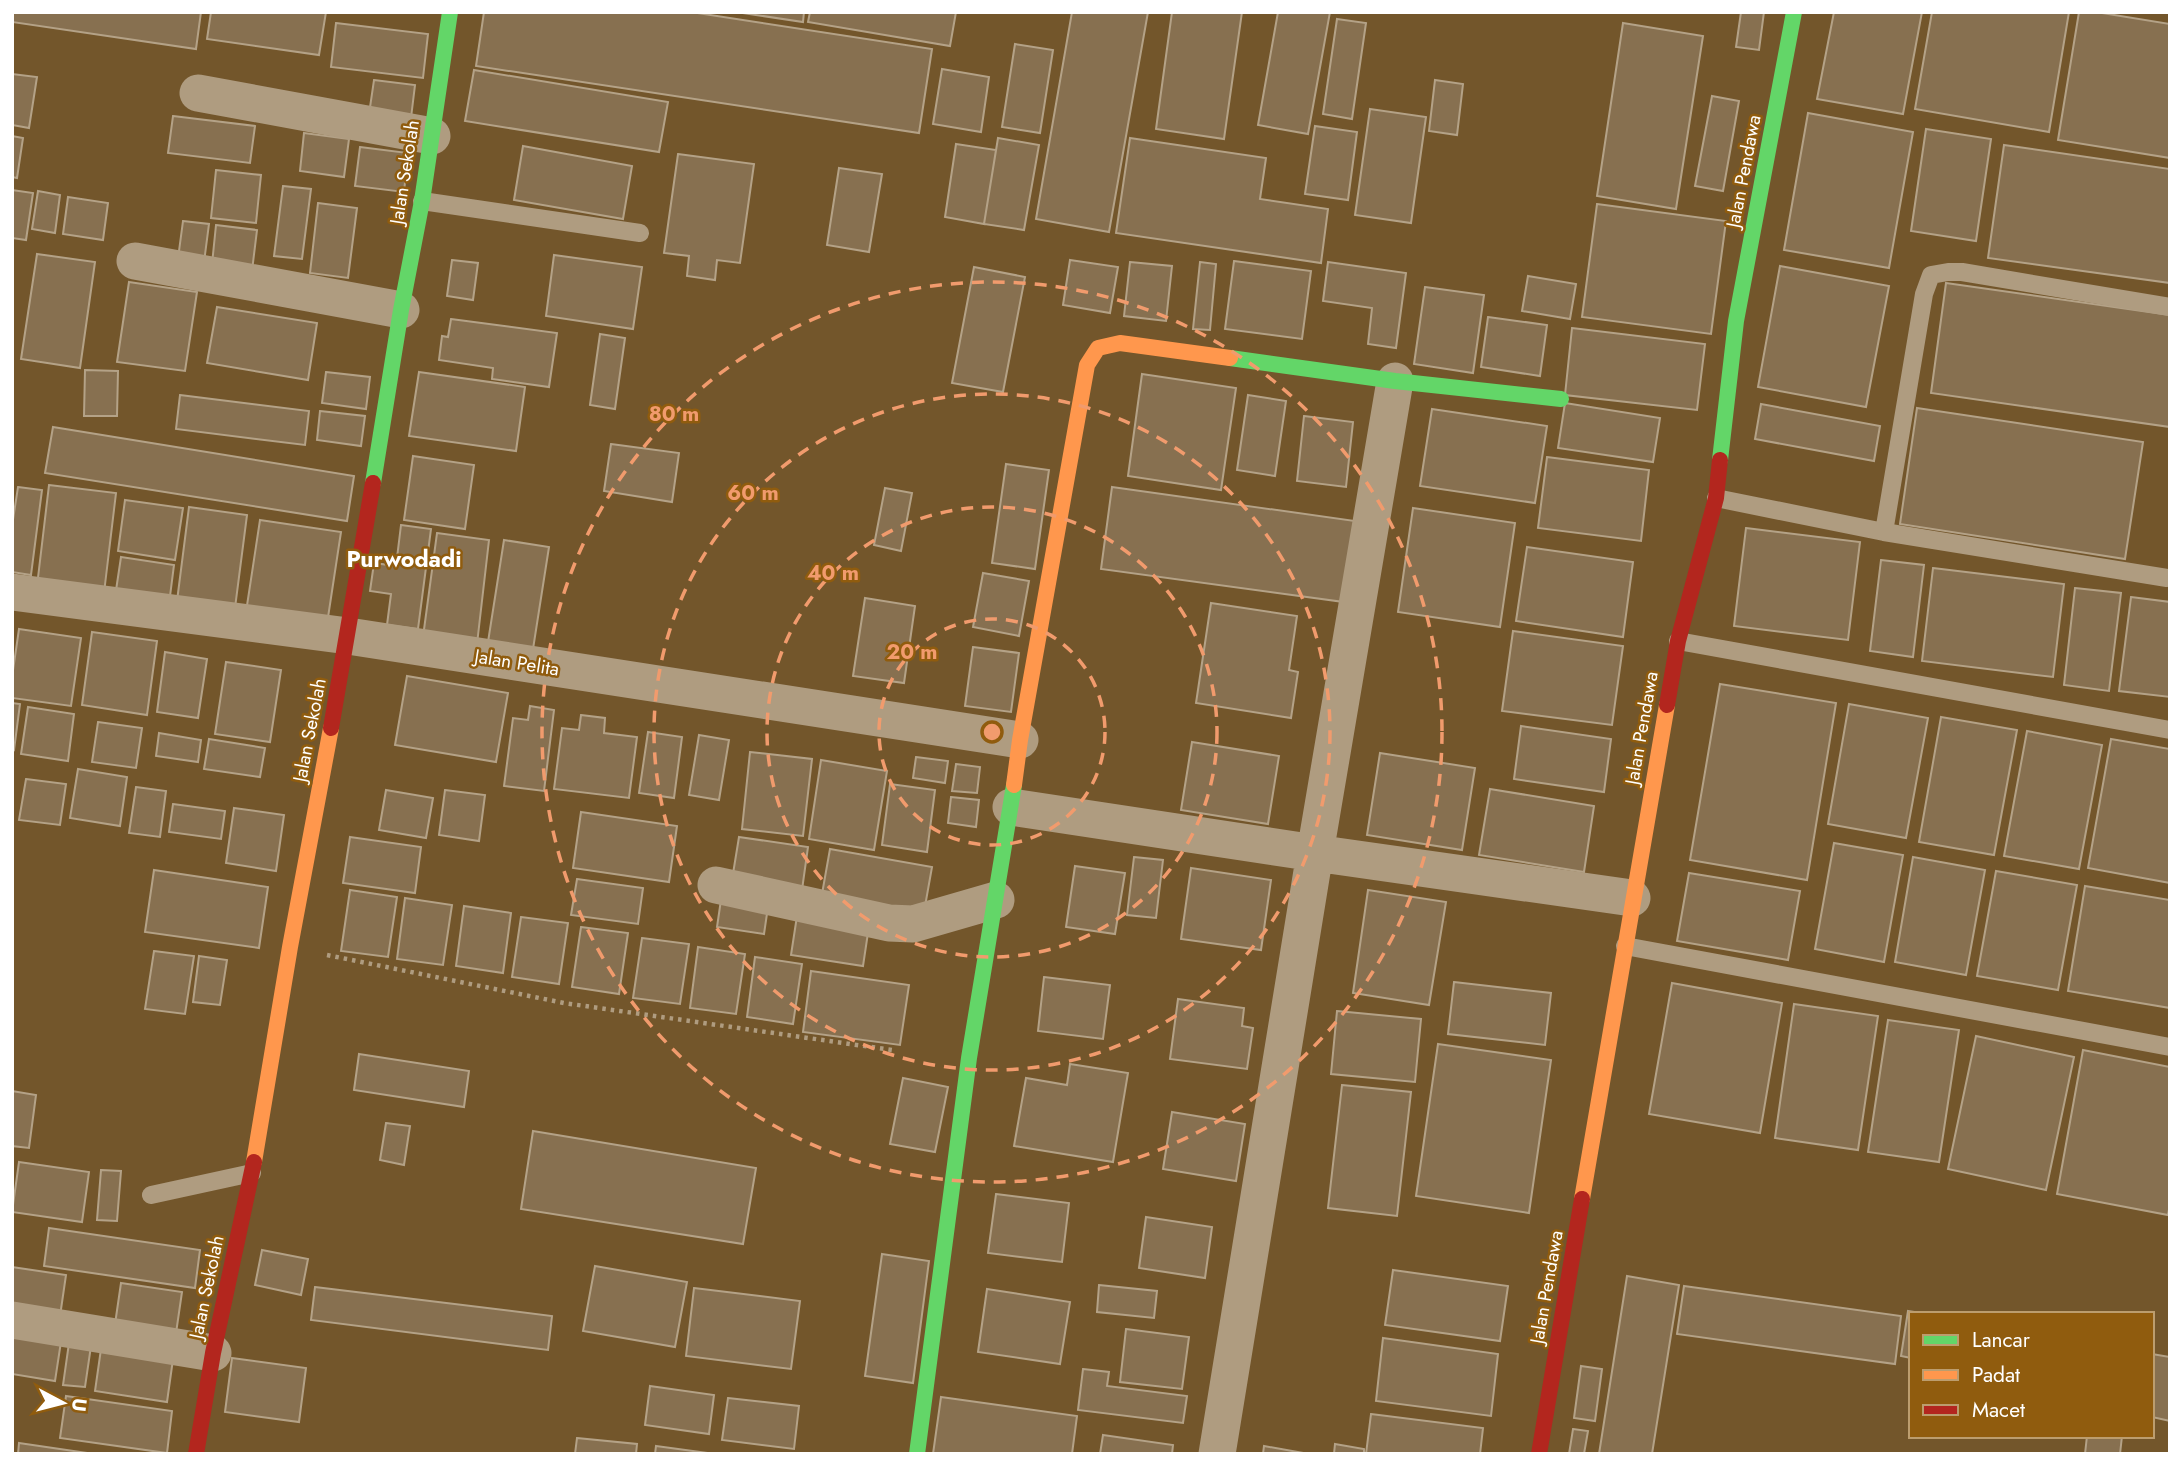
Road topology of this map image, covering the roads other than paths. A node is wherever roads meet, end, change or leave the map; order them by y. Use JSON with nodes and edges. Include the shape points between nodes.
{"nodes":[{"id":1,"x":450,"y":12,"type":"edge"},
{"id":2,"x":1794,"y":12,"type":"edge"},
{"id":3,"x":198,"y":93,"type":"dead end"},
{"id":4,"x":432,"y":136,"type":"junction"},
{"id":5,"x":422,"y":201,"type":"junction"},
{"id":6,"x":640,"y":233,"type":"dead end"},
{"id":7,"x":135,"y":261,"type":"dead end"},
{"id":8,"x":2170,"y":307,"type":"edge"},
{"id":9,"x":401,"y":310,"type":"junction"},
{"id":10,"x":1395,"y":381,"type":"junction"},
{"id":11,"x":1562,"y":399,"type":"dead end"},
{"id":12,"x":1716,"y":498,"type":"junction"},
{"id":13,"x":1884,"y":531,"type":"junction"},
{"id":14,"x":2167,"y":578,"type":"dead end"},
{"id":15,"x":12,"y":592,"type":"edge"},
{"id":16,"x":348,"y":636,"type":"junction"},
{"id":17,"x":1678,"y":641,"type":"junction"},
{"id":18,"x":2170,"y":730,"type":"edge"},
{"id":19,"x":1020,"y":740,"type":"junction"},
{"id":20,"x":1011,"y":807,"type":"junction"},
{"id":21,"x":1315,"y":853,"type":"junction"},
{"id":22,"x":716,"y":885,"type":"dead end"},
{"id":23,"x":1632,"y":898,"type":"junction"},
{"id":24,"x":996,"y":900,"type":"junction"},
{"id":25,"x":1625,"y":946,"type":"junction"},
{"id":26,"x":2170,"y":1047,"type":"edge"},
{"id":27,"x":252,"y":1173,"type":"junction"},
{"id":28,"x":151,"y":1195,"type":"dead end"},
{"id":29,"x":12,"y":1320,"type":"edge"},
{"id":30,"x":214,"y":1353,"type":"junction"},
{"id":31,"x":196,"y":1454,"type":"edge"},
{"id":32,"x":917,"y":1454,"type":"edge"},
{"id":33,"x":1217,"y":1454,"type":"edge"},
{"id":34,"x":1539,"y":1454,"type":"edge"}],
"edges":[{"from":1,"to":4,"type":"street","name":"Jalan Sekolah"},
{"from":2,"to":12,"type":"street","name":"Jalan Pendawa","via":[[1736,321]]},
{"from":3,"to":4,"type":"street"},
{"from":4,"to":5,"type":"street","name":"Jalan Sekolah"},
{"from":5,"to":6,"type":"lane"},
{"from":5,"to":9,"type":"street","name":"Jalan Sekolah"},
{"from":7,"to":9,"type":"street"},
{"from":8,"to":13,"type":"lane","via":[[1962,272],[1931,275]]},
{"from":9,"to":16,"type":"street","name":"Jalan Sekolah"},
{"from":10,"to":11,"type":"street"},
{"from":10,"to":19,"type":"street","via":[[1120,343],[1098,348],[1087,365]]},
{"from":10,"to":21,"type":"street"},
{"from":12,"to":13,"type":"lane"},
{"from":12,"to":17,"type":"street","name":"Jalan Pendawa"},
{"from":13,"to":14,"type":"lane"},
{"from":15,"to":16,"type":"street","name":"Jalan Pelita"},
{"from":16,"to":19,"type":"street","name":"Jalan Pelita"},
{"from":16,"to":27,"type":"street","name":"Jalan Sekolah"},
{"from":17,"to":18,"type":"lane"},
{"from":17,"to":23,"type":"street","name":"Jalan Pendawa"},
{"from":19,"to":20,"type":"street"},
{"from":20,"to":21,"type":"street"},
{"from":20,"to":24,"type":"street"},
{"from":21,"to":23,"type":"street"},
{"from":21,"to":33,"type":"street"},
{"from":22,"to":24,"type":"street","via":[[889,923],[914,924]]},
{"from":23,"to":25,"type":"street","name":"Jalan Pendawa"},
{"from":24,"to":32,"type":"street","via":[[969,1058]]},
{"from":25,"to":26,"type":"lane"},
{"from":25,"to":34,"type":"street","name":"Jalan Pendawa"},
{"from":27,"to":28,"type":"lane"},
{"from":27,"to":30,"type":"street","name":"Jalan Sekolah"},
{"from":29,"to":30,"type":"street"},
{"from":30,"to":31,"type":"street","name":"Jalan Sekolah"}]}
